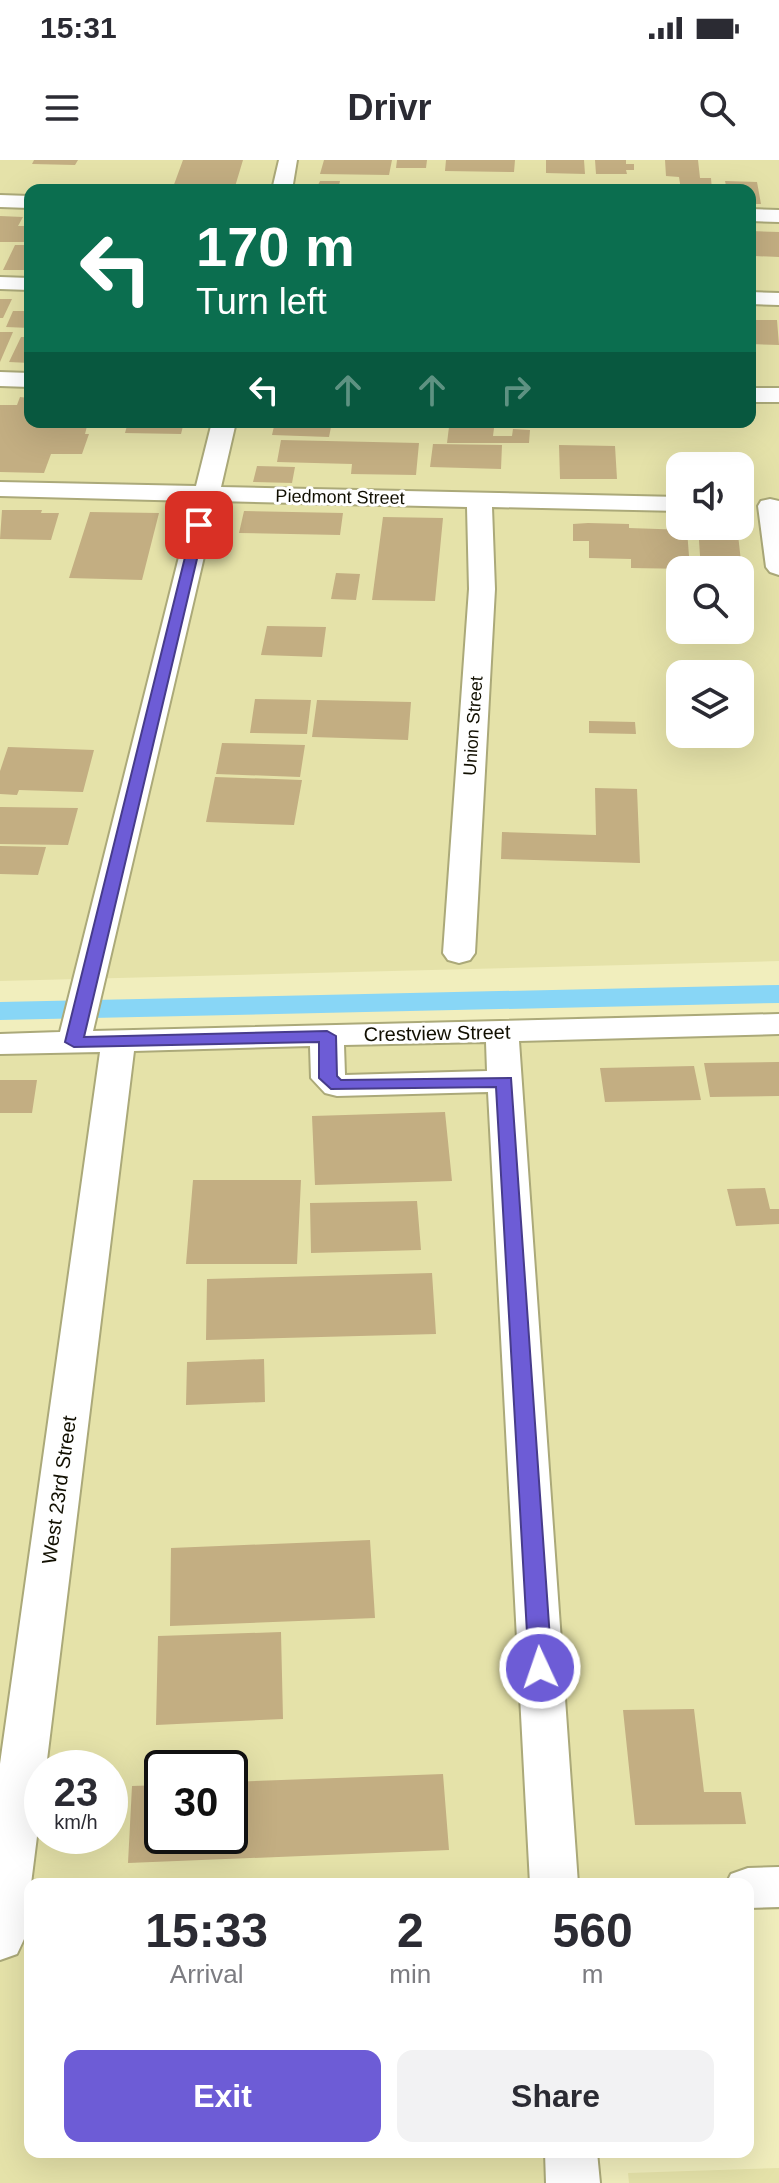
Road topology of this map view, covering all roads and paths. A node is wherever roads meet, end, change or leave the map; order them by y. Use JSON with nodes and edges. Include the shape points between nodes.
{"nodes":[{"id":1,"x":288,"y":160,"type":"edge"},
{"id":2,"x":283,"y":184,"type":"edge"},
{"id":3,"x":0,"y":201,"type":"edge"},
{"id":4,"x":24,"y":202,"type":"edge"},
{"id":5,"x":756,"y":215,"type":"edge"},
{"id":6,"x":779,"y":216,"type":"edge"},
{"id":7,"x":0,"y":283,"type":"edge"},
{"id":8,"x":24,"y":284,"type":"edge"},
{"id":9,"x":756,"y":298,"type":"edge"},
{"id":10,"x":779,"y":299,"type":"edge"},
{"id":11,"x":0,"y":379,"type":"edge"},
{"id":12,"x":24,"y":380,"type":"edge"},
{"id":13,"x":756,"y":395,"type":"edge"},
{"id":14,"x":779,"y":395,"type":"edge"},
{"id":15,"x":223,"y":428,"type":"edge"},
{"id":16,"x":0,"y":489,"type":"edge"},
{"id":17,"x":206,"y":495,"type":"junction"},
{"id":18,"x":479,"y":499,"type":"junction"},
{"id":19,"x":666,"y":504,"type":"edge"},
{"id":20,"x":754,"y":505,"type":"edge"},
{"id":21,"x":775,"y":506,"type":"edge"},
{"id":22,"x":779,"y":567,"type":"edge"},
{"id":23,"x":459,"y":953,"type":"dead end"},
{"id":24,"x":779,"y":1024,"type":"edge"},
{"id":25,"x":502,"y":1032,"type":"junction"},
{"id":26,"x":76,"y":1034,"type":"junction"},
{"id":27,"x":327,"y":1036,"type":"junction"},
{"id":28,"x":118,"y":1042,"type":"junction"},
{"id":29,"x":0,"y":1044,"type":"edge"},
{"id":30,"x":505,"y":1081,"type":"junction"},
{"id":31,"x":554,"y":1878,"type":"edge"},
{"id":32,"x":779,"y":1887,"type":"edge"},
{"id":33,"x":754,"y":1888,"type":"edge"},
{"id":34,"x":8,"y":1924,"type":"edge"},
{"id":35,"x":571,"y":2158,"type":"edge"},
{"id":36,"x":573,"y":2183,"type":"edge"}],
"edges":[{"from":1,"to":2,"type":"street"},
{"from":3,"to":4,"type":"street"},
{"from":5,"to":6,"type":"street"},
{"from":7,"to":8,"type":"street"},
{"from":9,"to":10,"type":"street"},
{"from":11,"to":12,"type":"street"},
{"from":13,"to":14,"type":"street"},
{"from":15,"to":17,"type":"street"},
{"from":16,"to":17,"type":"street","name":"Piedmont Street"},
{"from":17,"to":18,"type":"street","name":"Piedmont Street"},
{"from":17,"to":26,"type":"street"},
{"from":18,"to":19,"type":"street","name":"Piedmont Street"},
{"from":18,"to":23,"type":"street","name":"Union Street","via":[[482,589]]},
{"from":20,"to":21,"type":"street"},
{"from":21,"to":22,"type":"street"},
{"from":24,"to":25,"type":"street","name":"Crestview Street"},
{"from":25,"to":27,"type":"street","name":"Crestview Street"},
{"from":25,"to":30,"type":"street"},
{"from":26,"to":28,"type":"street","name":"Crestview Street"},
{"from":26,"to":29,"type":"street","name":"Crestview Street"},
{"from":27,"to":28,"type":"street","name":"Crestview Street"},
{"from":27,"to":30,"type":"street","via":[[328,1078],[337,1086]]},
{"from":28,"to":34,"type":"street","name":"West 23rd Street"},
{"from":30,"to":31,"type":"street"},
{"from":32,"to":33,"type":"street"},
{"from":35,"to":36,"type":"street"}]}
